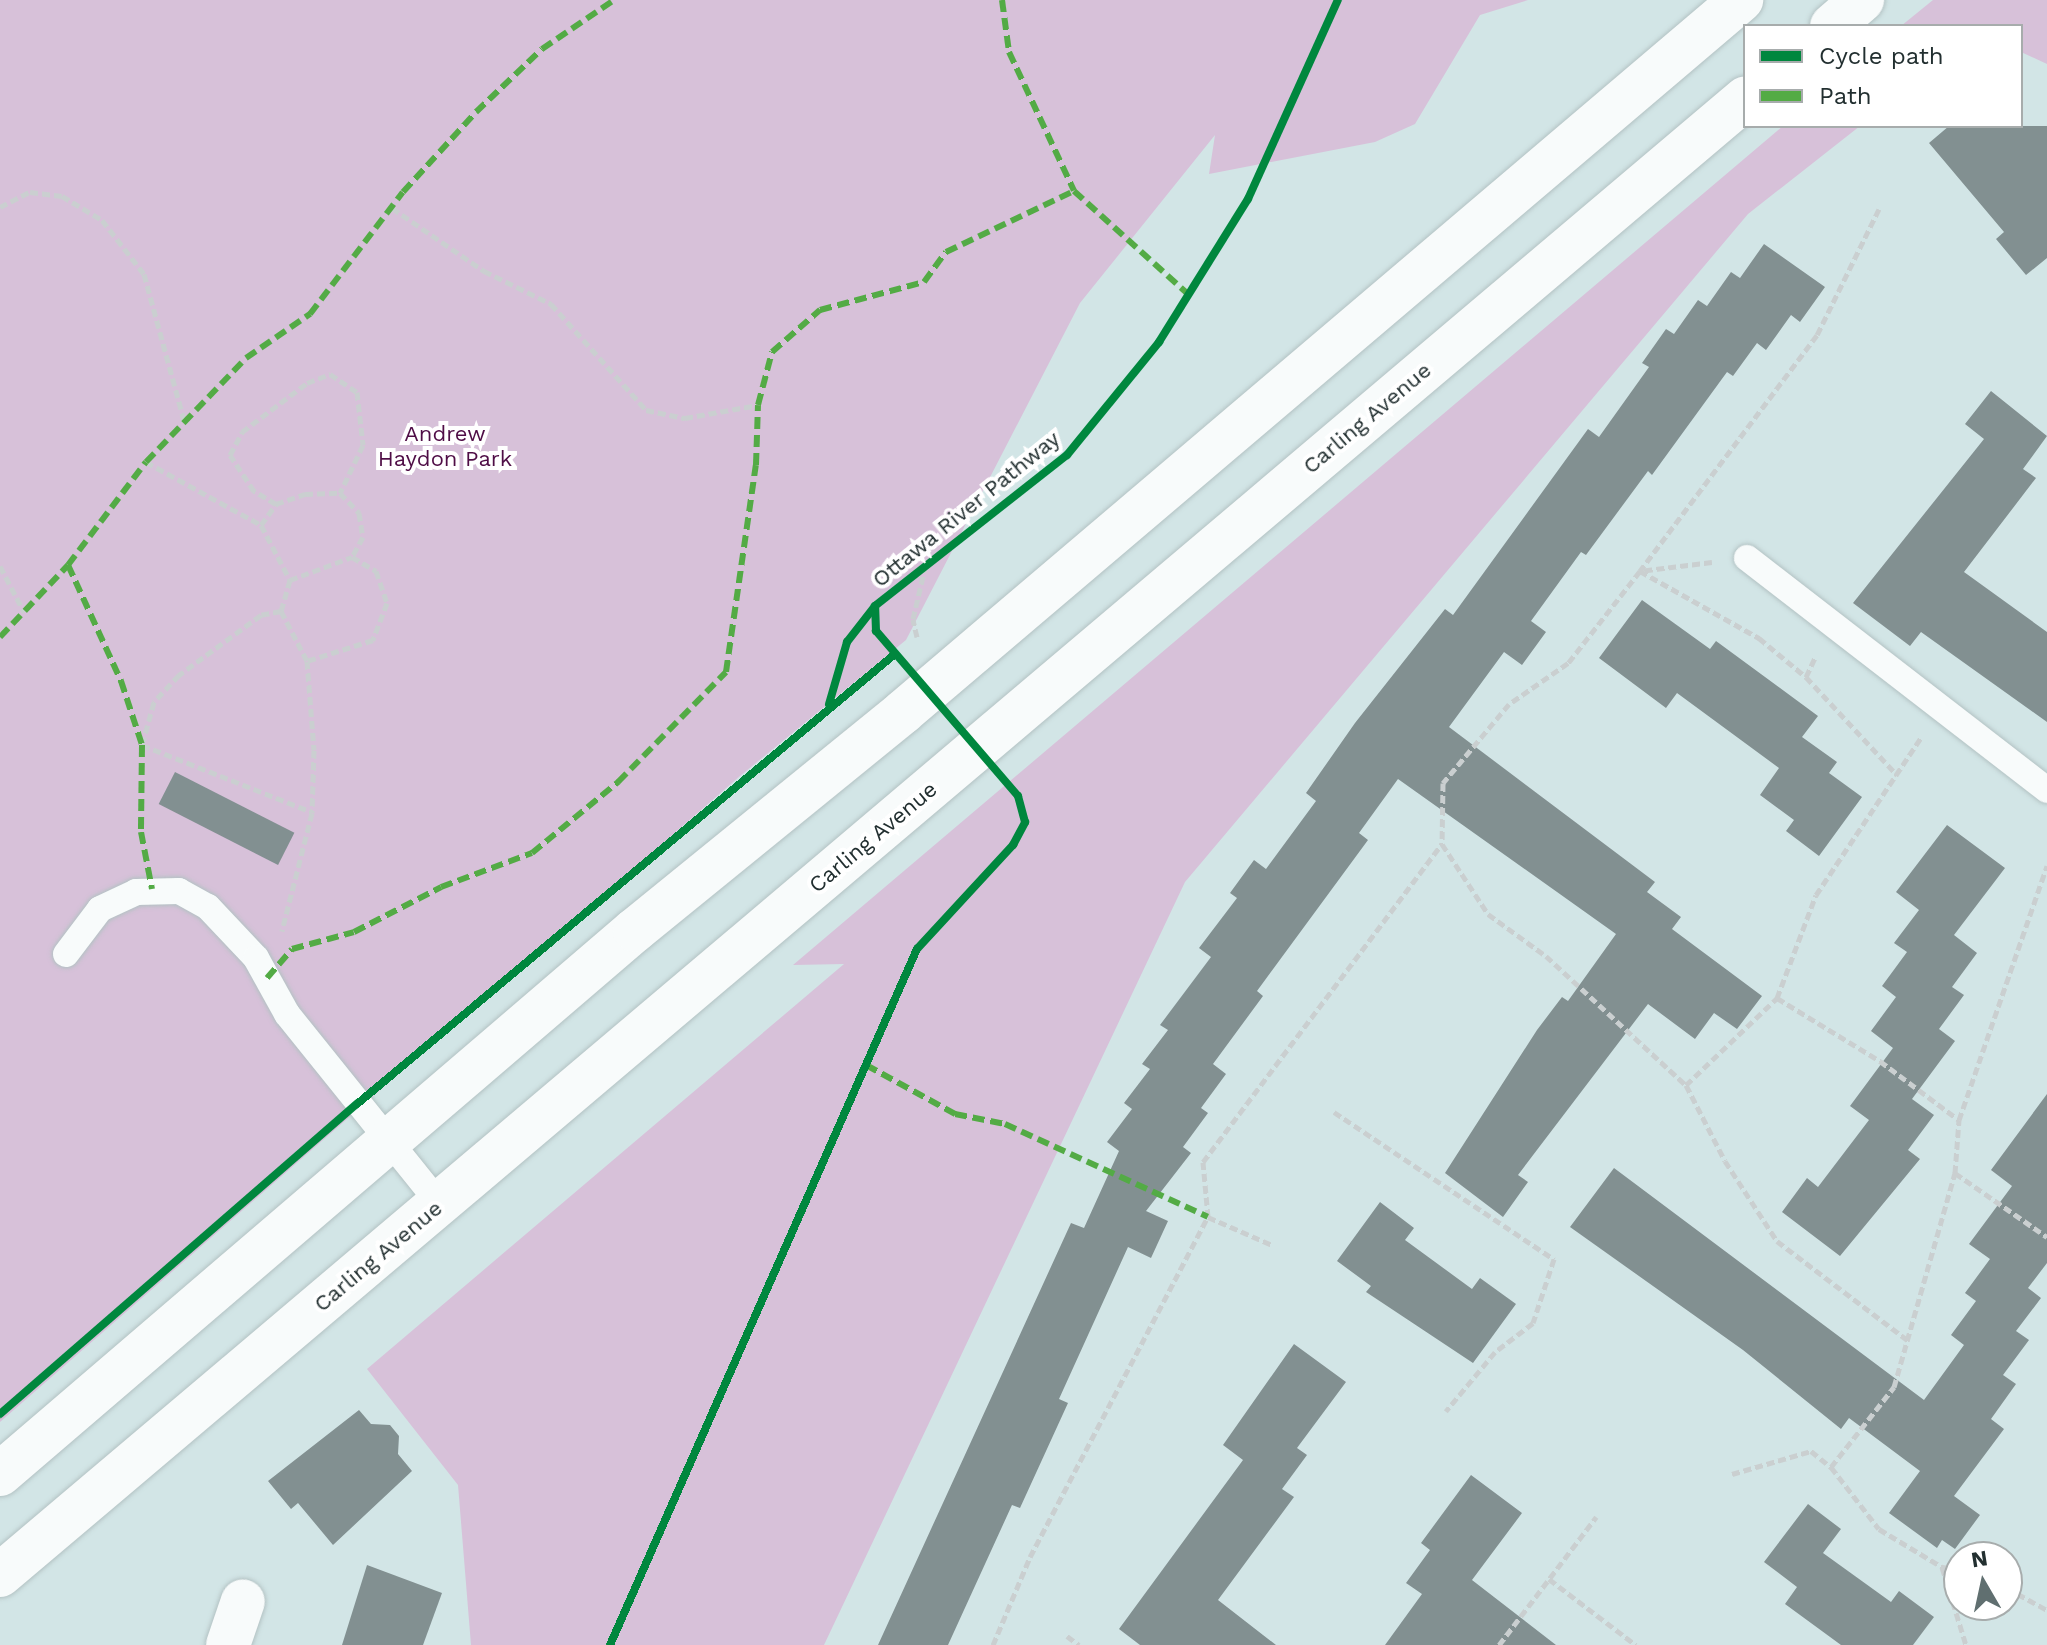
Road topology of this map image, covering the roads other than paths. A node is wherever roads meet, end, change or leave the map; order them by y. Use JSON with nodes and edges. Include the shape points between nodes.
{"nodes":[{"id":1,"x":1741,"y":0,"type":"edge"},
{"id":2,"x":1862,"y":0,"type":"edge"},
{"id":3,"x":1834,"y":24,"type":"edge"},
{"id":4,"x":1743,"y":101,"type":"edge"},
{"id":5,"x":1747,"y":558,"type":"road end"},
{"id":6,"x":2047,"y":790,"type":"edge"},
{"id":7,"x":66,"y":954,"type":"dead end"},
{"id":8,"x":389,"y":1144,"type":"junction"},
{"id":9,"x":440,"y":1204,"type":"junction"},
{"id":10,"x":0,"y":1474,"type":"edge"},
{"id":11,"x":0,"y":1575,"type":"edge"},
{"id":12,"x":243,"y":1601,"type":"dead end"},
{"id":13,"x":228,"y":1645,"type":"edge"}],
"edges":[{"from":1,"to":8,"type":"main road","via":[[903,712],[635,930]]},
{"from":2,"to":3,"type":"main road"},
{"from":4,"to":9,"type":"main road","name":"Carling Avenue"},
{"from":5,"to":6,"type":"lane"},
{"from":7,"to":8,"type":"lane","via":[[100,909],[136,892],[179,891],[208,907],[256,958],[287,1014]]},
{"from":8,"to":9,"type":"lane"},
{"from":8,"to":10,"type":"main road"},
{"from":9,"to":11,"type":"main road","name":"Carling Avenue"},
{"from":12,"to":13,"type":"main road"}]}
